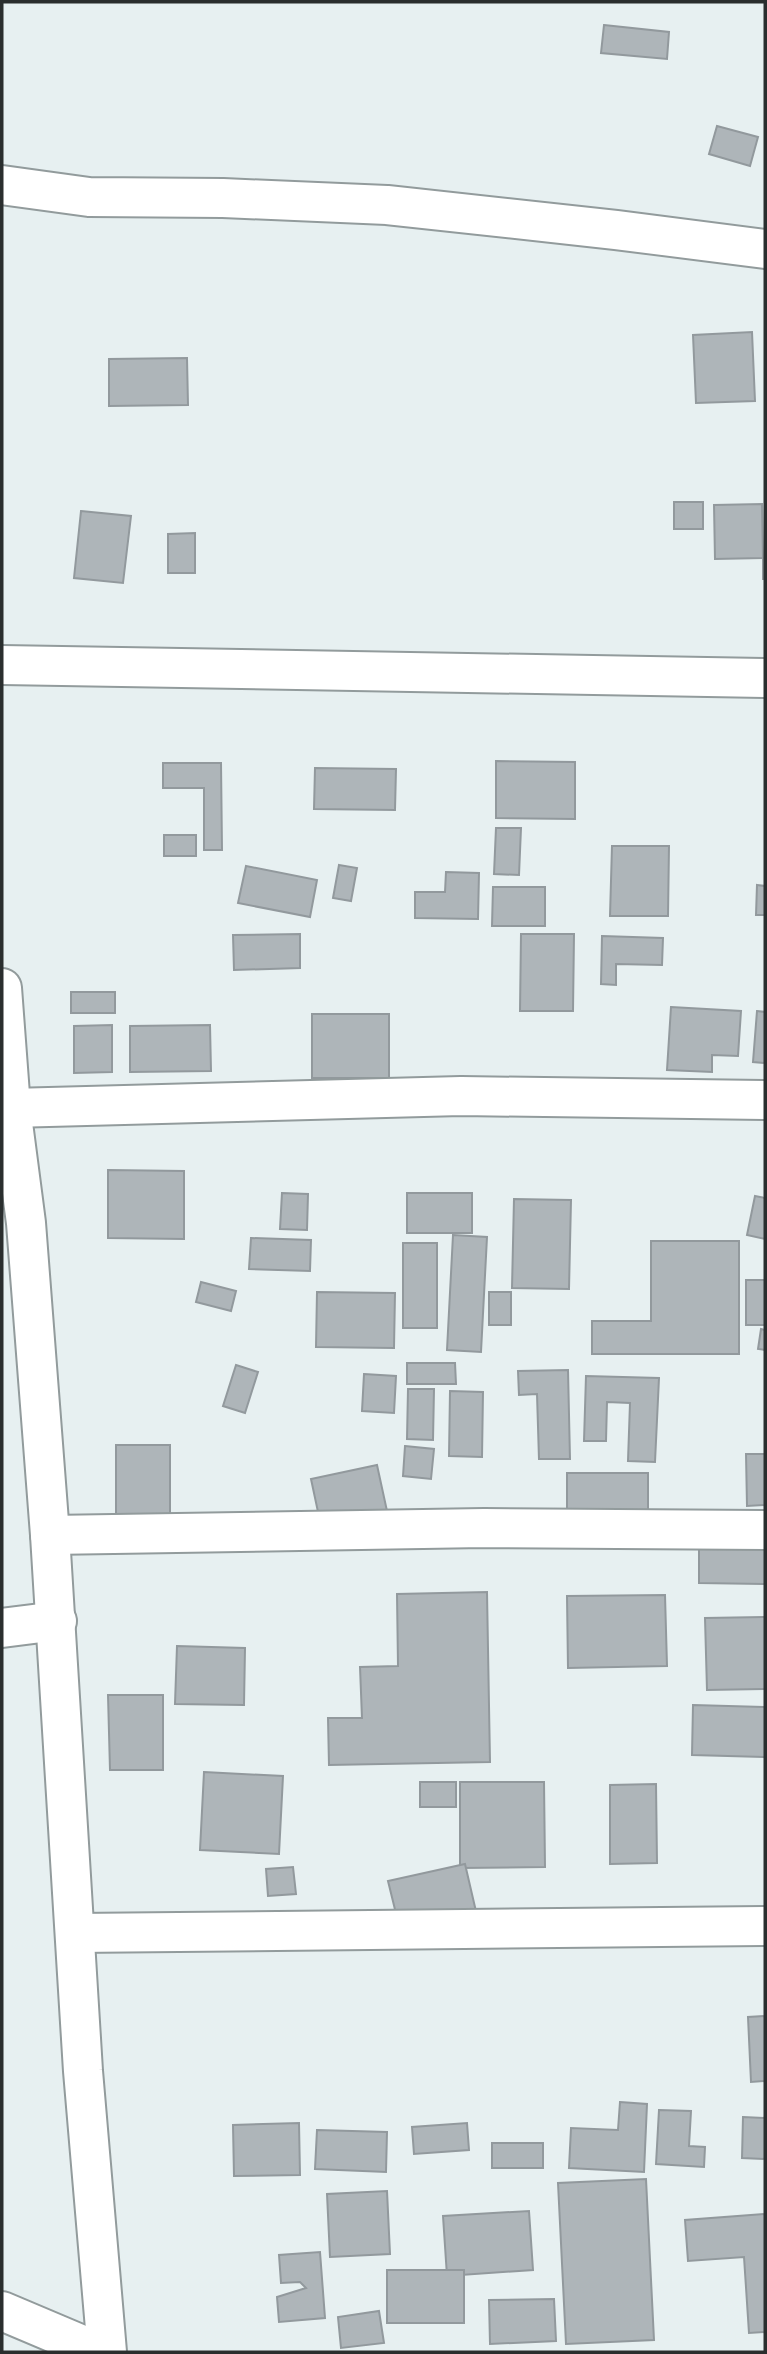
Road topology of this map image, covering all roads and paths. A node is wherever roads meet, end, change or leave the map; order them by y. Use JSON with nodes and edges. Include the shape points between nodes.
{"nodes":[{"id":1,"x":2,"y":184,"type":"edge"},
{"id":2,"x":765,"y":248,"type":"edge"},
{"id":3,"x":2,"y":665,"type":"edge"},
{"id":4,"x":765,"y":678,"type":"edge"},
{"id":5,"x":2,"y":988,"type":"edge"},
{"id":6,"x":765,"y":1100,"type":"edge"},
{"id":7,"x":11,"y":1108,"type":"junction"},
{"id":8,"x":765,"y":1530,"type":"edge"},
{"id":9,"x":50,"y":1535,"type":"junction"},
{"id":10,"x":57,"y":1621,"type":"junction"},
{"id":11,"x":2,"y":1628,"type":"edge"},
{"id":12,"x":765,"y":1926,"type":"edge"},
{"id":13,"x":75,"y":1933,"type":"junction"},
{"id":14,"x":2,"y":2311,"type":"edge"},
{"id":15,"x":99,"y":2352,"type":"edge"},
{"id":16,"x":107,"y":2352,"type":"edge"}],
"edges":[{"from":1,"to":2,"type":"street","via":[[89,197],[387,205]]},
{"from":3,"to":4,"type":"street"},
{"from":5,"to":7,"type":"street"},
{"from":6,"to":7,"type":"street","via":[[461,1096]]},
{"from":7,"to":9,"type":"street","via":[[26,1223]]},
{"from":8,"to":9,"type":"street","via":[[484,1528]]},
{"from":9,"to":10,"type":"street"},
{"from":10,"to":11,"type":"street"},
{"from":10,"to":13,"type":"street"},
{"from":12,"to":13,"type":"street"},
{"from":13,"to":16,"type":"street"},
{"from":14,"to":15,"type":"street"}]}
